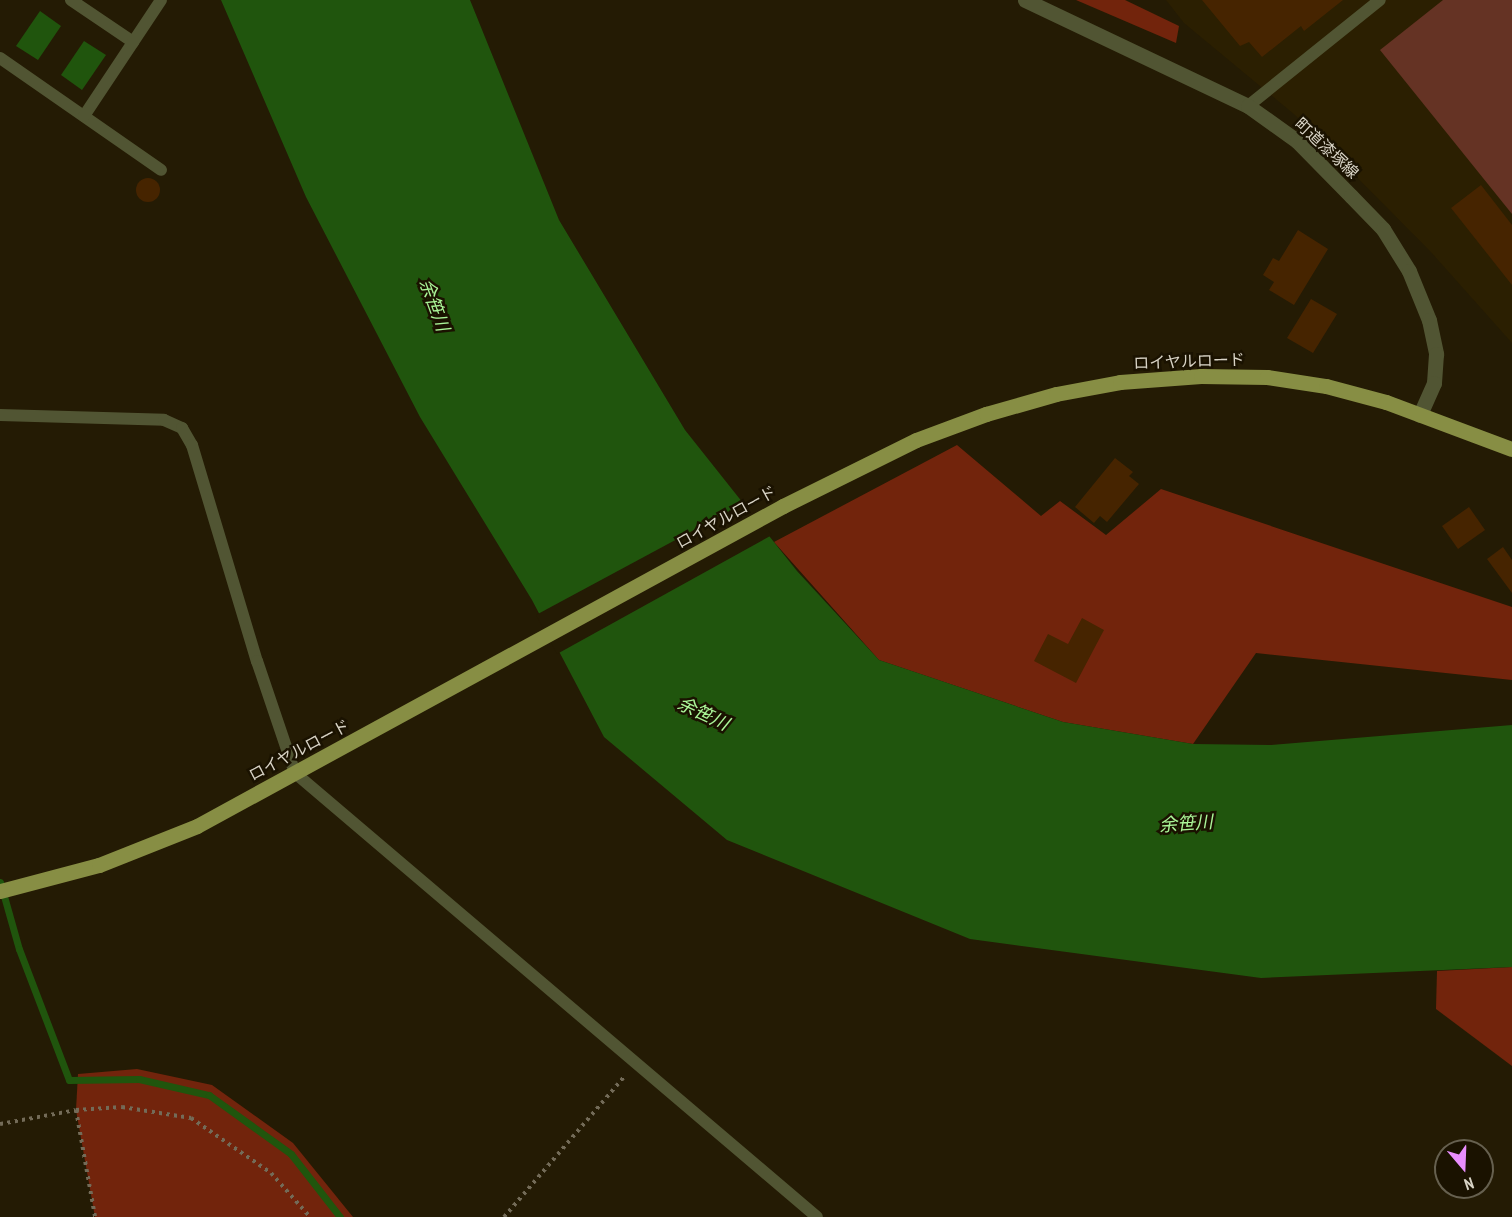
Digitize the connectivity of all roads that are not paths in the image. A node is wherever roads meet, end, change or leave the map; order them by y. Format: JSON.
{"nodes":[{"id":1,"x":70,"y":0,"type":"edge"},
{"id":2,"x":161,"y":0,"type":"edge"},
{"id":3,"x":1025,"y":0,"type":"edge"},
{"id":4,"x":1380,"y":0,"type":"edge"},
{"id":5,"x":133,"y":42,"type":"junction"},
{"id":6,"x":0,"y":58,"type":"edge"},
{"id":7,"x":1248,"y":106,"type":"junction"},
{"id":8,"x":84,"y":116,"type":"junction"},
{"id":9,"x":161,"y":170,"type":"dead end"},
{"id":10,"x":0,"y":415,"type":"edge"},
{"id":11,"x":1420,"y":415,"type":"junction"},
{"id":12,"x":1512,"y":449,"type":"edge"},
{"id":13,"x":295,"y":773,"type":"junction"},
{"id":14,"x":0,"y":891,"type":"edge"},
{"id":15,"x":817,"y":1217,"type":"edge"}],
"edges":[{"from":1,"to":5,"type":"lane"},
{"from":2,"to":5,"type":"lane"},
{"from":3,"to":7,"type":"street","name":"町道漆塚線"},
{"from":4,"to":7,"type":"lane"},
{"from":5,"to":8,"type":"lane"},
{"from":6,"to":8,"type":"lane"},
{"from":7,"to":11,"type":"street","name":"町道漆塚線"},
{"from":8,"to":9,"type":"lane"},
{"from":10,"to":13,"type":"lane"},
{"from":11,"to":12,"type":"main road","name":"ロイヤルロード"},
{"from":11,"to":13,"type":"main road","name":"ロイヤルロード"},
{"from":13,"to":14,"type":"main road","name":"ロイヤルロード"},
{"from":13,"to":15,"type":"lane"}]}
